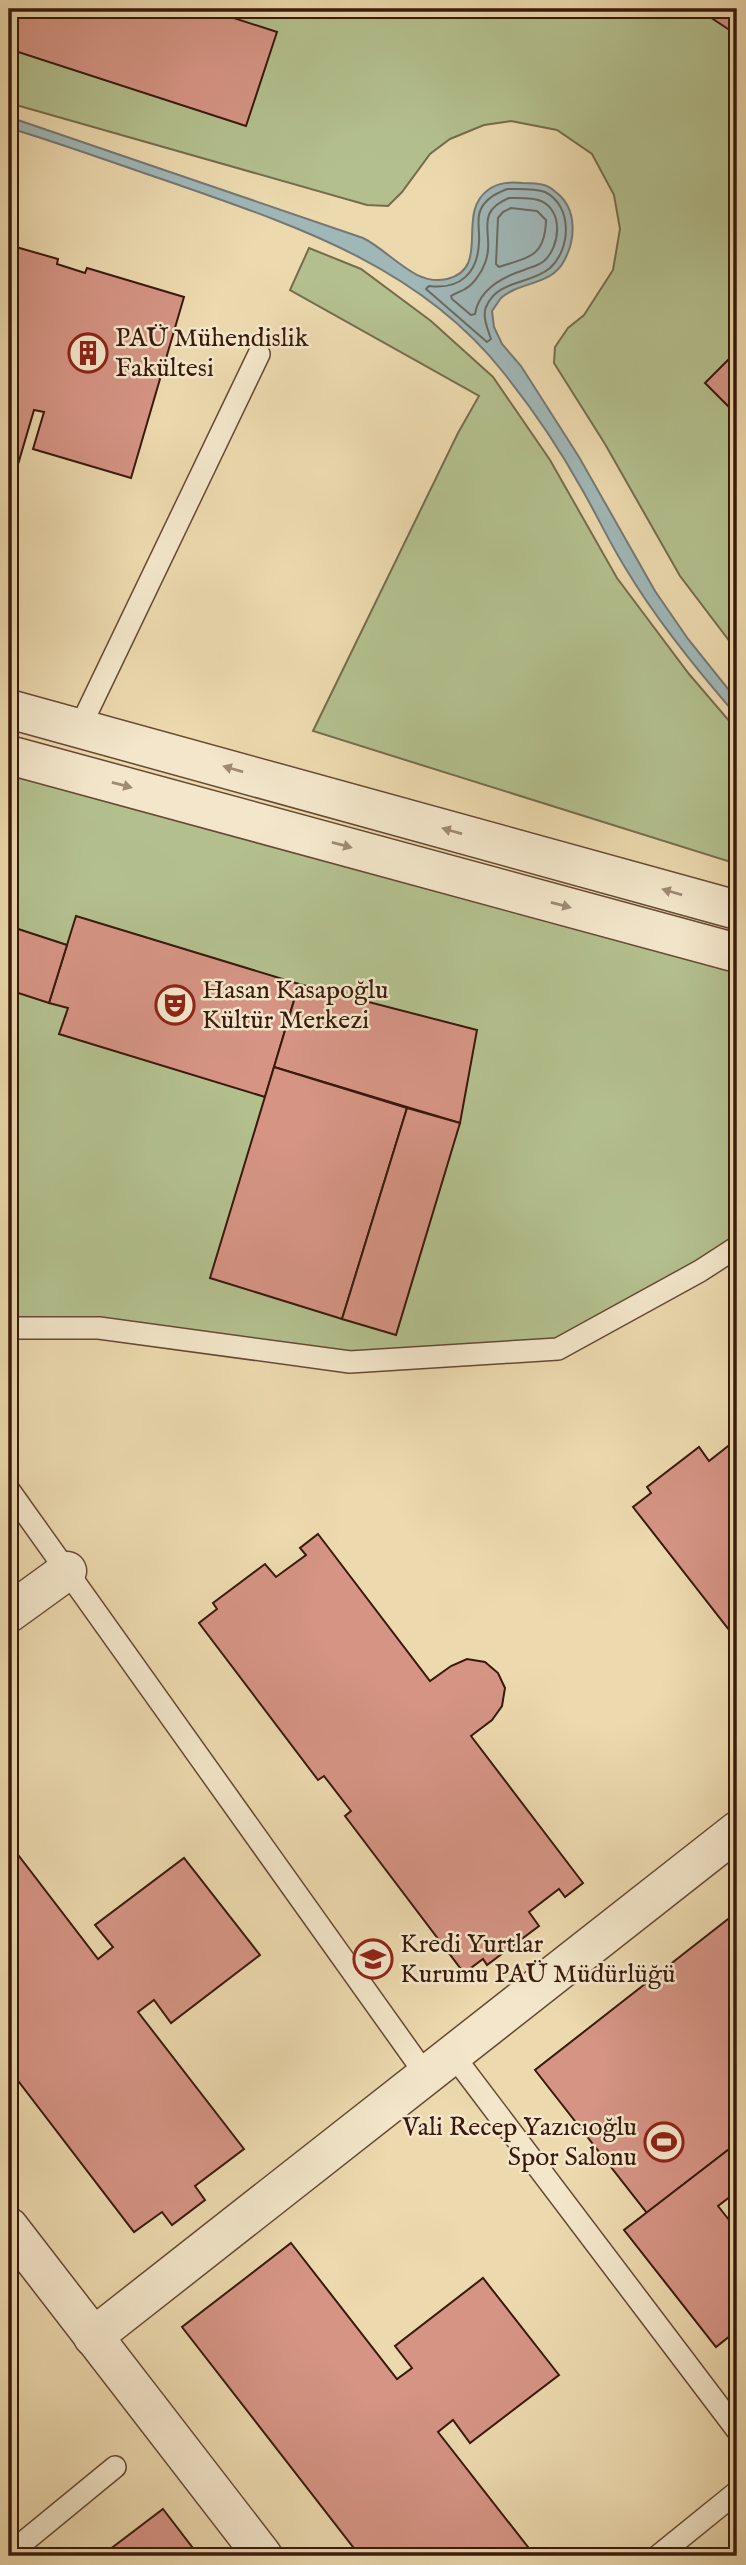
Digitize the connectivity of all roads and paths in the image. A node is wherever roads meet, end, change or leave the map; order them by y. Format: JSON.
{"nodes":[{"id":1,"x":259,"y":354,"type":"dead end"},
{"id":2,"x":9,"y":709,"type":"edge"},
{"id":3,"x":80,"y":727,"type":"junction"},
{"id":4,"x":9,"y":755,"type":"edge"},
{"id":5,"x":64,"y":769,"type":"junction"},
{"id":6,"x":737,"y":910,"type":"edge"},
{"id":7,"x":737,"y":953,"type":"edge"},
{"id":8,"x":737,"y":1247,"type":"edge"},
{"id":9,"x":9,"y":1328,"type":"edge"},
{"id":10,"x":9,"y":1490,"type":"edge"},
{"id":11,"x":67,"y":1571,"type":"junction"},
{"id":12,"x":9,"y":1613,"type":"edge"},
{"id":13,"x":737,"y":1831,"type":"edge"},
{"id":14,"x":440,"y":2065,"type":"junction"},
{"id":15,"x":9,"y":2227,"type":"edge"},
{"id":16,"x":93,"y":2337,"type":"junction"},
{"id":17,"x":737,"y":2430,"type":"edge"},
{"id":18,"x":115,"y":2467,"type":"dead end"},
{"id":19,"x":737,"y":2492,"type":"edge"},
{"id":20,"x":9,"y":2554,"type":"edge"},
{"id":21,"x":263,"y":2556,"type":"edge"},
{"id":22,"x":657,"y":2556,"type":"edge"}],
"edges":[{"from":1,"to":3,"type":"lane"},
{"from":2,"to":3,"type":"street"},
{"from":3,"to":5,"type":"street"},
{"from":6,"to":3,"type":"street","one_way":true},
{"from":4,"to":5,"type":"street"},
{"from":5,"to":7,"type":"street","one_way":true},
{"from":8,"to":9,"type":"lane"},
{"from":10,"to":11,"type":"lane"},
{"from":11,"to":12,"type":"street"},
{"from":11,"to":14,"type":"lane"},
{"from":13,"to":14,"type":"street"},
{"from":14,"to":16,"type":"street"},
{"from":14,"to":17,"type":"lane"},
{"from":15,"to":16,"type":"street"},
{"from":16,"to":21,"type":"street"},
{"from":18,"to":20,"type":"lane"},
{"from":19,"to":22,"type":"lane"}]}
